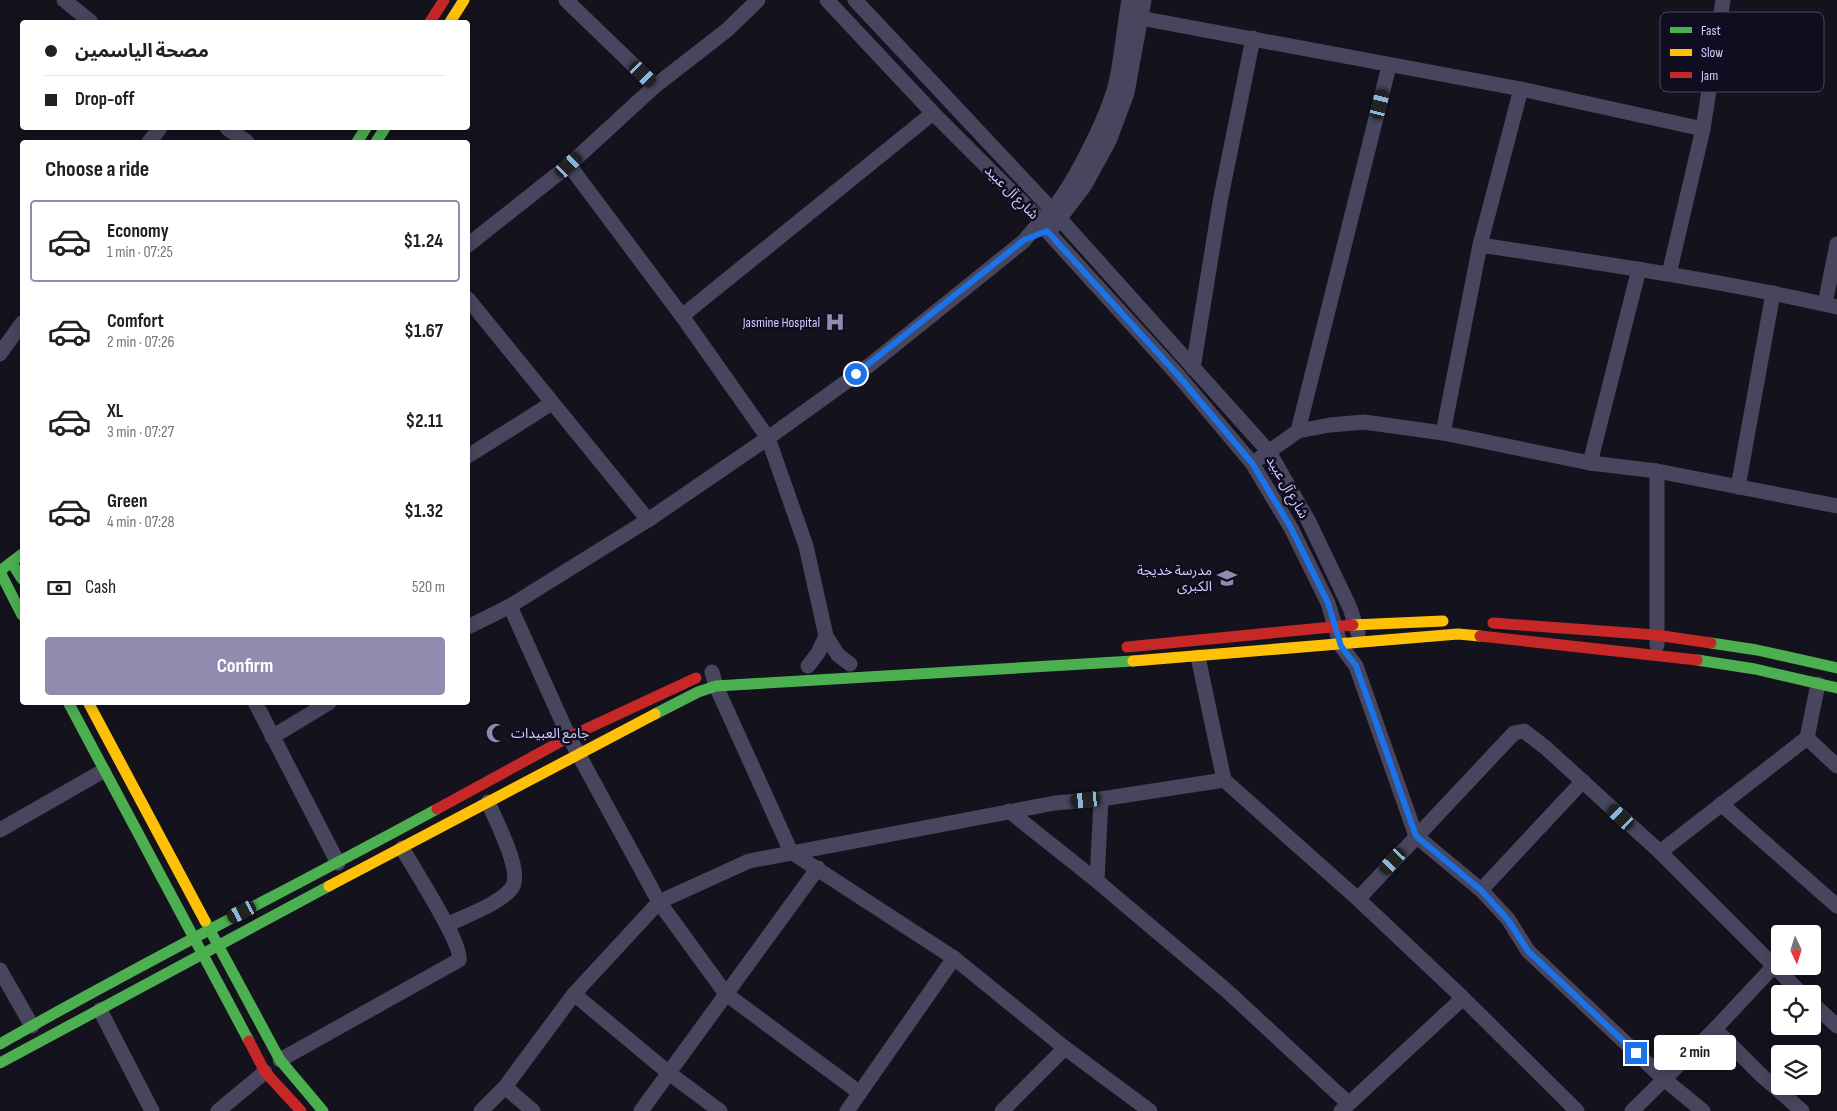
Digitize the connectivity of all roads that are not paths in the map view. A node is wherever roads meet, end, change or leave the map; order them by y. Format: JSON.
{"nodes":[{"id":1,"x":64,"y":0,"type":"edge"},
{"id":2,"x":444,"y":0,"type":"edge"},
{"id":3,"x":464,"y":0,"type":"edge"},
{"id":4,"x":566,"y":0,"type":"edge"},
{"id":5,"x":758,"y":0,"type":"edge"},
{"id":6,"x":828,"y":0,"type":"edge"},
{"id":7,"x":854,"y":0,"type":"edge"},
{"id":8,"x":1129,"y":0,"type":"edge"},
{"id":9,"x":1144,"y":0,"type":"edge"},
{"id":10,"x":1140,"y":18,"type":"junction"},
{"id":11,"x":89,"y":20,"type":"edge"},
{"id":12,"x":431,"y":20,"type":"edge"},
{"id":13,"x":451,"y":20,"type":"edge"},
{"id":14,"x":1253,"y":38,"type":"junction"},
{"id":15,"x":1389,"y":66,"type":"junction"},
{"id":16,"x":655,"y":86,"type":"junction"},
{"id":17,"x":1521,"y":89,"type":"junction"},
{"id":18,"x":1709,"y":92,"type":"edge"},
{"id":19,"x":933,"y":113,"type":"junction"},
{"id":20,"x":1703,"y":129,"type":"junction"},
{"id":21,"x":158,"y":130,"type":"edge"},
{"id":22,"x":230,"y":130,"type":"edge"},
{"id":23,"x":151,"y":140,"type":"edge"},
{"id":24,"x":244,"y":140,"type":"edge"},
{"id":25,"x":569,"y":165,"type":"junction"},
{"id":26,"x":1056,"y":215,"type":"junction"},
{"id":27,"x":1044,"y":226,"type":"junction"},
{"id":28,"x":470,"y":243,"type":"edge"},
{"id":29,"x":1837,"y":244,"type":"edge"},
{"id":30,"x":1480,"y":246,"type":"junction"},
{"id":31,"x":1639,"y":269,"type":"junction"},
{"id":32,"x":1669,"y":274,"type":"junction"},
{"id":33,"x":1774,"y":293,"type":"junction"},
{"id":34,"x":470,"y":301,"type":"edge"},
{"id":35,"x":1831,"y":306,"type":"edge"},
{"id":36,"x":682,"y":316,"type":"junction"},
{"id":37,"x":20,"y":326,"type":"edge"},
{"id":38,"x":0,"y":354,"type":"edge"},
{"id":39,"x":1193,"y":368,"type":"junction"},
{"id":40,"x":552,"y":403,"type":"junction"},
{"id":41,"x":1298,"y":431,"type":"junction"},
{"id":42,"x":1443,"y":433,"type":"junction"},
{"id":43,"x":768,"y":438,"type":"junction"},
{"id":44,"x":1269,"y":452,"type":"junction"},
{"id":45,"x":470,"y":455,"type":"edge"},
{"id":46,"x":1252,"y":463,"type":"junction"},
{"id":47,"x":1590,"y":463,"type":"junction"},
{"id":48,"x":1657,"y":471,"type":"junction"},
{"id":49,"x":1738,"y":487,"type":"junction"},
{"id":50,"x":1837,"y":506,"type":"edge"},
{"id":51,"x":648,"y":520,"type":"junction"},
{"id":52,"x":7,"y":563,"type":"edge"},
{"id":53,"x":20,"y":578,"type":"edge"},
{"id":54,"x":20,"y":581,"type":"edge"},
{"id":55,"x":4,"y":591,"type":"edge"},
{"id":56,"x":510,"y":606,"type":"junction"},
{"id":57,"x":20,"y":612,"type":"edge"},
{"id":58,"x":1459,"y":620,"type":"dead end"},
{"id":59,"x":1478,"y":622,"type":"dead end"},
{"id":60,"x":470,"y":626,"type":"edge"},
{"id":61,"x":1357,"y":626,"type":"junction"},
{"id":62,"x":1336,"y":628,"type":"junction"},
{"id":63,"x":1656,"y":635,"type":"junction"},
{"id":64,"x":826,"y":636,"type":"junction"},
{"id":65,"x":1360,"y":643,"type":"junction"},
{"id":66,"x":1341,"y":646,"type":"junction"},
{"id":67,"x":1116,"y":648,"type":"dead end"},
{"id":68,"x":1657,"y":654,"type":"junction"},
{"id":69,"x":1032,"y":655,"type":"dead end"},
{"id":70,"x":1198,"y":657,"type":"junction"},
{"id":71,"x":937,"y":661,"type":"dead end"},
{"id":72,"x":855,"y":664,"type":"joint"},
{"id":73,"x":803,"y":666,"type":"joint"},
{"id":74,"x":1356,"y":666,"type":"junction"},
{"id":75,"x":1837,"y":668,"type":"edge"},
{"id":76,"x":718,"y":676,"type":"junction"},
{"id":77,"x":1818,"y":684,"type":"junction"},
{"id":78,"x":1837,"y":688,"type":"edge"},
{"id":79,"x":70,"y":705,"type":"edge"},
{"id":80,"x":90,"y":705,"type":"edge"},
{"id":81,"x":256,"y":705,"type":"edge"},
{"id":82,"x":325,"y":705,"type":"edge"},
{"id":83,"x":272,"y":737,"type":"junction"},
{"id":84,"x":569,"y":737,"type":"junction"},
{"id":85,"x":1807,"y":738,"type":"junction"},
{"id":86,"x":578,"y":753,"type":"junction"},
{"id":87,"x":1837,"y":766,"type":"edge"},
{"id":88,"x":103,"y":771,"type":"junction"},
{"id":89,"x":1224,"y":780,"type":"junction"},
{"id":90,"x":1583,"y":781,"type":"junction"},
{"id":91,"x":1101,"y":799,"type":"junction"},
{"id":92,"x":488,"y":802,"type":"junction"},
{"id":93,"x":1721,"y":804,"type":"junction"},
{"id":94,"x":1009,"y":811,"type":"junction"},
{"id":95,"x":0,"y":830,"type":"edge"},
{"id":96,"x":1416,"y":836,"type":"junction"},
{"id":97,"x":402,"y":848,"type":"junction"},
{"id":98,"x":791,"y":852,"type":"junction"},
{"id":99,"x":1660,"y":852,"type":"junction"},
{"id":100,"x":338,"y":864,"type":"junction"},
{"id":101,"x":818,"y":868,"type":"junction"},
{"id":102,"x":1097,"y":881,"type":"junction"},
{"id":103,"x":1481,"y":890,"type":"junction"},
{"id":104,"x":1358,"y":899,"type":"junction"},
{"id":105,"x":659,"y":902,"type":"junction"},
{"id":106,"x":1837,"y":906,"type":"edge"},
{"id":107,"x":447,"y":925,"type":"junction"},
{"id":108,"x":210,"y":928,"type":"junction"},
{"id":109,"x":192,"y":938,"type":"junction"},
{"id":110,"x":220,"y":945,"type":"junction"},
{"id":111,"x":202,"y":956,"type":"junction"},
{"id":112,"x":954,"y":958,"type":"junction"},
{"id":113,"x":1771,"y":965,"type":"edge"},
{"id":114,"x":1771,"y":969,"type":"edge"},
{"id":115,"x":0,"y":970,"type":"edge"},
{"id":116,"x":1782,"y":975,"type":"edge"},
{"id":117,"x":1792,"y":985,"type":"edge"},
{"id":118,"x":574,"y":994,"type":"junction"},
{"id":119,"x":726,"y":994,"type":"junction"},
{"id":120,"x":1463,"y":998,"type":"junction"},
{"id":121,"x":100,"y":1010,"type":"junction"},
{"id":122,"x":1821,"y":1011,"type":"edge"},
{"id":123,"x":32,"y":1026,"type":"junction"},
{"id":124,"x":1837,"y":1026,"type":"edge"},
{"id":125,"x":1715,"y":1029,"type":"junction"},
{"id":126,"x":0,"y":1044,"type":"edge"},
{"id":127,"x":1065,"y":1048,"type":"junction"},
{"id":128,"x":280,"y":1060,"type":"junction"},
{"id":129,"x":0,"y":1063,"type":"edge"},
{"id":130,"x":265,"y":1072,"type":"junction"},
{"id":131,"x":670,"y":1074,"type":"junction"},
{"id":132,"x":1664,"y":1079,"type":"junction"},
{"id":133,"x":505,"y":1087,"type":"junction"},
{"id":134,"x":860,"y":1093,"type":"junction"},
{"id":135,"x":1345,"y":1107,"type":"edge"},
{"id":136,"x":1571,"y":1109,"type":"edge"},
{"id":137,"x":152,"y":1111,"type":"edge"},
{"id":138,"x":218,"y":1111,"type":"edge"},
{"id":139,"x":301,"y":1111,"type":"edge"},
{"id":140,"x":323,"y":1111,"type":"edge"},
{"id":141,"x":481,"y":1111,"type":"edge"},
{"id":142,"x":533,"y":1111,"type":"edge"},
{"id":143,"x":641,"y":1111,"type":"edge"},
{"id":144,"x":720,"y":1111,"type":"edge"},
{"id":145,"x":847,"y":1111,"type":"edge"},
{"id":146,"x":1002,"y":1111,"type":"edge"},
{"id":147,"x":1150,"y":1111,"type":"edge"},
{"id":148,"x":1632,"y":1111,"type":"edge"},
{"id":149,"x":1703,"y":1111,"type":"edge"},
{"id":150,"x":1802,"y":1111,"type":"edge"}],
"edges":[{"from":1,"to":11,"type":"street"},
{"from":2,"to":12,"type":"street"},
{"from":3,"to":13,"type":"street"},
{"from":4,"to":16,"type":"street"},
{"from":5,"to":16,"type":"street"},
{"from":6,"to":19,"type":"street","name":"شارع آل عبيد"},
{"from":7,"to":26,"type":"street","name":"شارع آل عبيد"},
{"from":8,"to":26,"type":"street"},
{"from":9,"to":10,"type":"street"},
{"from":10,"to":14,"type":"street"},
{"from":10,"to":26,"type":"street"},
{"from":14,"to":15,"type":"street"},
{"from":14,"to":39,"type":"street"},
{"from":15,"to":17,"type":"street"},
{"from":15,"to":41,"type":"street"},
{"from":16,"to":25,"type":"street"},
{"from":17,"to":20,"type":"street"},
{"from":17,"to":30,"type":"street"},
{"from":18,"to":20,"type":"street"},
{"from":19,"to":27,"type":"street","name":"شارع آل عبيد"},
{"from":19,"to":36,"type":"street"},
{"from":20,"to":32,"type":"street"},
{"from":21,"to":23,"type":"street"},
{"from":22,"to":24,"type":"street"},
{"from":25,"to":28,"type":"street"},
{"from":25,"to":36,"type":"street"},
{"from":26,"to":27,"type":"street"},
{"from":26,"to":39,"type":"street","name":"شارع آل عبيد"},
{"from":27,"to":43,"type":"street"},
{"from":27,"to":46,"type":"street","name":"شارع آل عبيد"},
{"from":29,"to":35,"type":"street"},
{"from":30,"to":31,"type":"street"},
{"from":30,"to":42,"type":"street"},
{"from":31,"to":32,"type":"street"},
{"from":31,"to":47,"type":"street"},
{"from":32,"to":33,"type":"street"},
{"from":33,"to":35,"type":"street"},
{"from":33,"to":49,"type":"street"},
{"from":34,"to":40,"type":"street"},
{"from":36,"to":43,"type":"street"},
{"from":37,"to":38,"type":"street"},
{"from":39,"to":44,"type":"street","name":"شارع آل عبيد"},
{"from":40,"to":45,"type":"street"},
{"from":40,"to":51,"type":"street"},
{"from":41,"to":42,"type":"street"},
{"from":41,"to":44,"type":"street"},
{"from":42,"to":47,"type":"street"},
{"from":43,"to":51,"type":"street"},
{"from":43,"to":64,"type":"street"},
{"from":44,"to":46,"type":"street"},
{"from":44,"to":61,"type":"street","name":"شارع آل عبيد"},
{"from":46,"to":62,"type":"street","name":"شارع آل عبيد"},
{"from":47,"to":48,"type":"street"},
{"from":48,"to":49,"type":"street"},
{"from":48,"to":63,"type":"street"},
{"from":49,"to":50,"type":"street"},
{"from":51,"to":56,"type":"street"},
{"from":52,"to":53,"type":"street"},
{"from":52,"to":55,"type":"street"},
{"from":54,"to":55,"type":"street"},
{"from":55,"to":57,"type":"street"},
{"from":56,"to":60,"type":"street"},
{"from":56,"to":84,"type":"street"},
{"from":58,"to":61,"type":"street"},
{"from":59,"to":63,"type":"street"},
{"from":61,"to":62,"type":"street"},
{"from":61,"to":65,"type":"street","name":"شارع آل عبيد"},
{"from":62,"to":66,"type":"street","name":"شارع آل عبيد"},
{"from":62,"to":67,"type":"street"},
{"from":63,"to":68,"type":"street"},
{"from":63,"to":75,"type":"street"},
{"from":64,"to":72,"type":"street"},
{"from":64,"to":73,"type":"street"},
{"from":65,"to":66,"type":"street"},
{"from":65,"to":68,"type":"street"},
{"from":65,"to":74,"type":"street","name":"شارع آل عبيد"},
{"from":66,"to":70,"type":"street"},
{"from":66,"to":74,"type":"street"},
{"from":68,"to":77,"type":"street"},
{"from":69,"to":71,"type":"street"},
{"from":70,"to":76,"type":"street"},
{"from":70,"to":89,"type":"street"},
{"from":72,"to":73,"type":"street"},
{"from":74,"to":96,"type":"street"},
{"from":76,"to":84,"type":"street"},
{"from":76,"to":86,"type":"street"},
{"from":76,"to":98,"type":"street"},
{"from":77,"to":78,"type":"street"},
{"from":77,"to":85,"type":"street"},
{"from":79,"to":88,"type":"street"},
{"from":80,"to":108,"type":"street"},
{"from":81,"to":83,"type":"street"},
{"from":82,"to":83,"type":"street"},
{"from":83,"to":100,"type":"street"},
{"from":84,"to":86,"type":"street"},
{"from":84,"to":100,"type":"street"},
{"from":85,"to":87,"type":"street"},
{"from":85,"to":93,"type":"street"},
{"from":86,"to":92,"type":"street"},
{"from":86,"to":105,"type":"street"},
{"from":88,"to":95,"type":"street"},
{"from":88,"to":109,"type":"street"},
{"from":89,"to":91,"type":"street"},
{"from":89,"to":104,"type":"street"},
{"from":90,"to":96,"type":"street"},
{"from":90,"to":99,"type":"street"},
{"from":90,"to":103,"type":"street"},
{"from":91,"to":94,"type":"street"},
{"from":91,"to":102,"type":"street"},
{"from":92,"to":97,"type":"street"},
{"from":92,"to":107,"type":"street"},
{"from":93,"to":99,"type":"street"},
{"from":93,"to":106,"type":"street"},
{"from":94,"to":98,"type":"street"},
{"from":94,"to":102,"type":"street"},
{"from":96,"to":103,"type":"street"},
{"from":96,"to":104,"type":"street"},
{"from":97,"to":107,"type":"street"},
{"from":97,"to":110,"type":"street"},
{"from":98,"to":101,"type":"street"},
{"from":98,"to":105,"type":"street"},
{"from":99,"to":113,"type":"street"},
{"from":100,"to":108,"type":"street"},
{"from":101,"to":112,"type":"street"},
{"from":101,"to":119,"type":"street"},
{"from":102,"to":135,"type":"street"},
{"from":103,"to":132,"type":"street"},
{"from":104,"to":120,"type":"street"},
{"from":105,"to":118,"type":"street"},
{"from":105,"to":119,"type":"street"},
{"from":107,"to":128,"type":"street"},
{"from":108,"to":109,"type":"street"},
{"from":108,"to":110,"type":"street"},
{"from":109,"to":111,"type":"street"},
{"from":109,"to":123,"type":"street"},
{"from":110,"to":111,"type":"street"},
{"from":110,"to":128,"type":"street"},
{"from":111,"to":121,"type":"street"},
{"from":111,"to":130,"type":"street"},
{"from":112,"to":127,"type":"street"},
{"from":112,"to":134,"type":"street"},
{"from":114,"to":125,"type":"street"},
{"from":115,"to":123,"type":"street"},
{"from":116,"to":117,"type":"street"},
{"from":118,"to":131,"type":"street"},
{"from":118,"to":133,"type":"street"},
{"from":119,"to":131,"type":"street"},
{"from":119,"to":134,"type":"street"},
{"from":120,"to":135,"type":"street"},
{"from":120,"to":136,"type":"street"},
{"from":121,"to":129,"type":"street"},
{"from":121,"to":137,"type":"street"},
{"from":122,"to":124,"type":"street"},
{"from":123,"to":126,"type":"street"},
{"from":125,"to":132,"type":"street"},
{"from":125,"to":150,"type":"street"},
{"from":127,"to":146,"type":"street"},
{"from":127,"to":147,"type":"street"},
{"from":128,"to":140,"type":"street"},
{"from":130,"to":138,"type":"street"},
{"from":130,"to":139,"type":"street"},
{"from":131,"to":143,"type":"street"},
{"from":131,"to":144,"type":"street"},
{"from":132,"to":148,"type":"street"},
{"from":132,"to":149,"type":"street"},
{"from":133,"to":141,"type":"street"},
{"from":133,"to":142,"type":"street"},
{"from":134,"to":145,"type":"street"}]}
